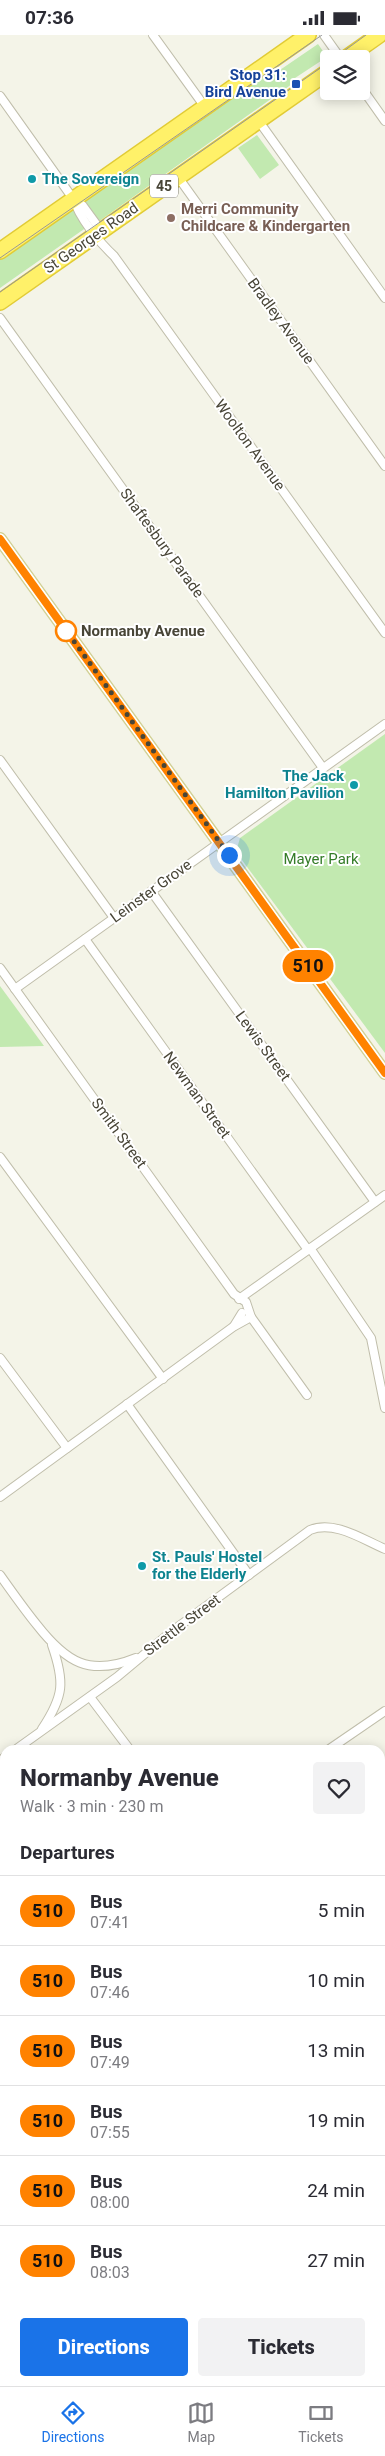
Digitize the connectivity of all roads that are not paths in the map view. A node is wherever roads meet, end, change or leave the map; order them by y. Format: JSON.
{"nodes":[{"id":1,"x":153,"y":35,"type":"edge"},
{"id":2,"x":308,"y":35,"type":"edge"},
{"id":3,"x":324,"y":35,"type":"edge"},
{"id":4,"x":379,"y":35,"type":"edge"},
{"id":5,"x":335,"y":50,"type":"edge"},
{"id":6,"x":358,"y":50,"type":"edge"},
{"id":7,"x":320,"y":77,"type":"edge"},
{"id":8,"x":0,"y":97,"type":"edge"},
{"id":9,"x":370,"y":100,"type":"edge"},
{"id":10,"x":205,"y":107,"type":"junction"},
{"id":11,"x":258,"y":121,"type":"junction"},
{"id":12,"x":385,"y":121,"type":"edge"},
{"id":13,"x":178,"y":177,"type":"junction"},
{"id":14,"x":74,"y":199,"type":"junction"},
{"id":15,"x":98,"y":233,"type":"junction"},
{"id":16,"x":0,"y":251,"type":"edge"},
{"id":17,"x":385,"y":298,"type":"edge"},
{"id":18,"x":0,"y":302,"type":"edge"},
{"id":19,"x":0,"y":318,"type":"edge"},
{"id":20,"x":385,"y":466,"type":"edge"},
{"id":21,"x":0,"y":539,"type":"edge"},
{"id":22,"x":385,"y":633,"type":"edge"},
{"id":23,"x":385,"y":724,"type":"edge"},
{"id":24,"x":0,"y":760,"type":"edge"},
{"id":25,"x":323,"y":768,"type":"junction"},
{"id":26,"x":219,"y":842,"type":"junction"},
{"id":27,"x":151,"y":891,"type":"junction"},
{"id":28,"x":114,"y":918,"type":"junction"},
{"id":29,"x":85,"y":939,"type":"junction"},
{"id":30,"x":0,"y":968,"type":"edge"},
{"id":31,"x":15,"y":989,"type":"junction"},
{"id":32,"x":385,"y":1073,"type":"edge"},
{"id":33,"x":1,"y":1160,"type":"edge"},
{"id":34,"x":385,"y":1195,"type":"edge"},
{"id":35,"x":375,"y":1202,"type":"junction"},
{"id":36,"x":310,"y":1249,"type":"junction"},
{"id":37,"x":242,"y":1300,"type":"junction"},
{"id":38,"x":242,"y":1313,"type":"junction"},
{"id":39,"x":250,"y":1317,"type":"junction"},
{"id":40,"x":233,"y":1327,"type":"junction"},
{"id":41,"x":0,"y":1358,"type":"edge"},
{"id":42,"x":163,"y":1379,"type":"junction"},
{"id":43,"x":307,"y":1395,"type":"dead end"},
{"id":44,"x":126,"y":1404,"type":"junction"},
{"id":45,"x":385,"y":1409,"type":"edge"},
{"id":46,"x":67,"y":1448,"type":"junction"},
{"id":47,"x":0,"y":1497,"type":"edge"},
{"id":48,"x":385,"y":1549,"type":"edge"},
{"id":49,"x":0,"y":1575,"type":"edge"},
{"id":50,"x":249,"y":1575,"type":"junction"},
{"id":51,"x":51,"y":1643,"type":"junction"},
{"id":52,"x":141,"y":1656,"type":"junction"},
{"id":53,"x":90,"y":1697,"type":"junction"},
{"id":54,"x":385,"y":1711,"type":"edge"},
{"id":55,"x":39,"y":1733,"type":"junction"},
{"id":56,"x":22,"y":1745,"type":"edge"},
{"id":57,"x":126,"y":1745,"type":"edge"},
{"id":58,"x":335,"y":1745,"type":"edge"}],
"edges":[{"from":1,"to":10,"type":"street"},
{"from":2,"to":10,"type":"highway"},
{"from":3,"to":5,"type":"street"},
{"from":4,"to":6,"type":"highway"},
{"from":7,"to":11,"type":"highway","name":"St Georges Road","number":"45"},
{"from":8,"to":14,"type":"street","name":"Woolton Avenue"},
{"from":9,"to":12,"type":"street"},
{"from":10,"to":14,"type":"highway"},
{"from":11,"to":13,"type":"highway","name":"St Georges Road","number":"45"},
{"from":11,"to":17,"type":"street"},
{"from":13,"to":15,"type":"highway","name":"St Georges Road","number":"45"},
{"from":13,"to":20,"type":"street","name":"Bradley Avenue"},
{"from":14,"to":15,"type":"street","name":"Woolton Avenue"},
{"from":14,"to":16,"type":"highway"},
{"from":15,"to":18,"type":"highway","name":"St Georges Road","number":"45"},
{"from":15,"to":22,"type":"street","name":"Woolton Avenue"},
{"from":19,"to":25,"type":"street","name":"Shaftesbury Parade"},
{"from":21,"to":26,"type":"main road"},
{"from":23,"to":25,"type":"street","name":"Leinster Grove"},
{"from":24,"to":28,"type":"street"},
{"from":25,"to":26,"type":"street","name":"Leinster Grove"},
{"from":26,"to":27,"type":"street","name":"Leinster Grove"},
{"from":26,"to":32,"type":"main road"},
{"from":27,"to":28,"type":"street","name":"Leinster Grove"},
{"from":27,"to":35,"type":"street","name":"Lewis Street"},
{"from":28,"to":29,"type":"street","name":"Leinster Grove"},
{"from":29,"to":31,"type":"street","name":"Leinster Grove"},
{"from":29,"to":36,"type":"street","name":"Newman Street"},
{"from":30,"to":31,"type":"street","name":"Smith Street"},
{"from":31,"to":37,"type":"street","name":"Smith Street"},
{"from":33,"to":42,"type":"street"},
{"from":34,"to":35,"type":"street"},
{"from":35,"to":36,"type":"street"},
{"from":36,"to":37,"type":"street"},
{"from":36,"to":45,"type":"street","name":"Newman Street"},
{"from":37,"to":38,"type":"street","name":"Smith Street"},
{"from":37,"to":39,"type":"street","name":"Smith Street"},
{"from":38,"to":39,"type":"street","name":"Smith Street"},
{"from":38,"to":40,"type":"street"},
{"from":39,"to":40,"type":"street"},
{"from":39,"to":43,"type":"street","name":"Smith Street"},
{"from":40,"to":42,"type":"street"},
{"from":41,"to":46,"type":"street"},
{"from":42,"to":44,"type":"street"},
{"from":44,"to":46,"type":"street"},
{"from":44,"to":50,"type":"street"},
{"from":46,"to":47,"type":"street"},
{"from":48,"to":50,"type":"street","name":"Strettle Street"},
{"from":49,"to":51,"type":"street"},
{"from":50,"to":52,"type":"street","name":"Strettle Street"},
{"from":51,"to":52,"type":"street"},
{"from":51,"to":55,"type":"street"},
{"from":52,"to":53,"type":"street","name":"Strettle Street"},
{"from":53,"to":55,"type":"street","name":"Strettle Street"},
{"from":53,"to":57,"type":"street"},
{"from":54,"to":58,"type":"street"},
{"from":55,"to":56,"type":"street","name":"Strettle Street"}]}
